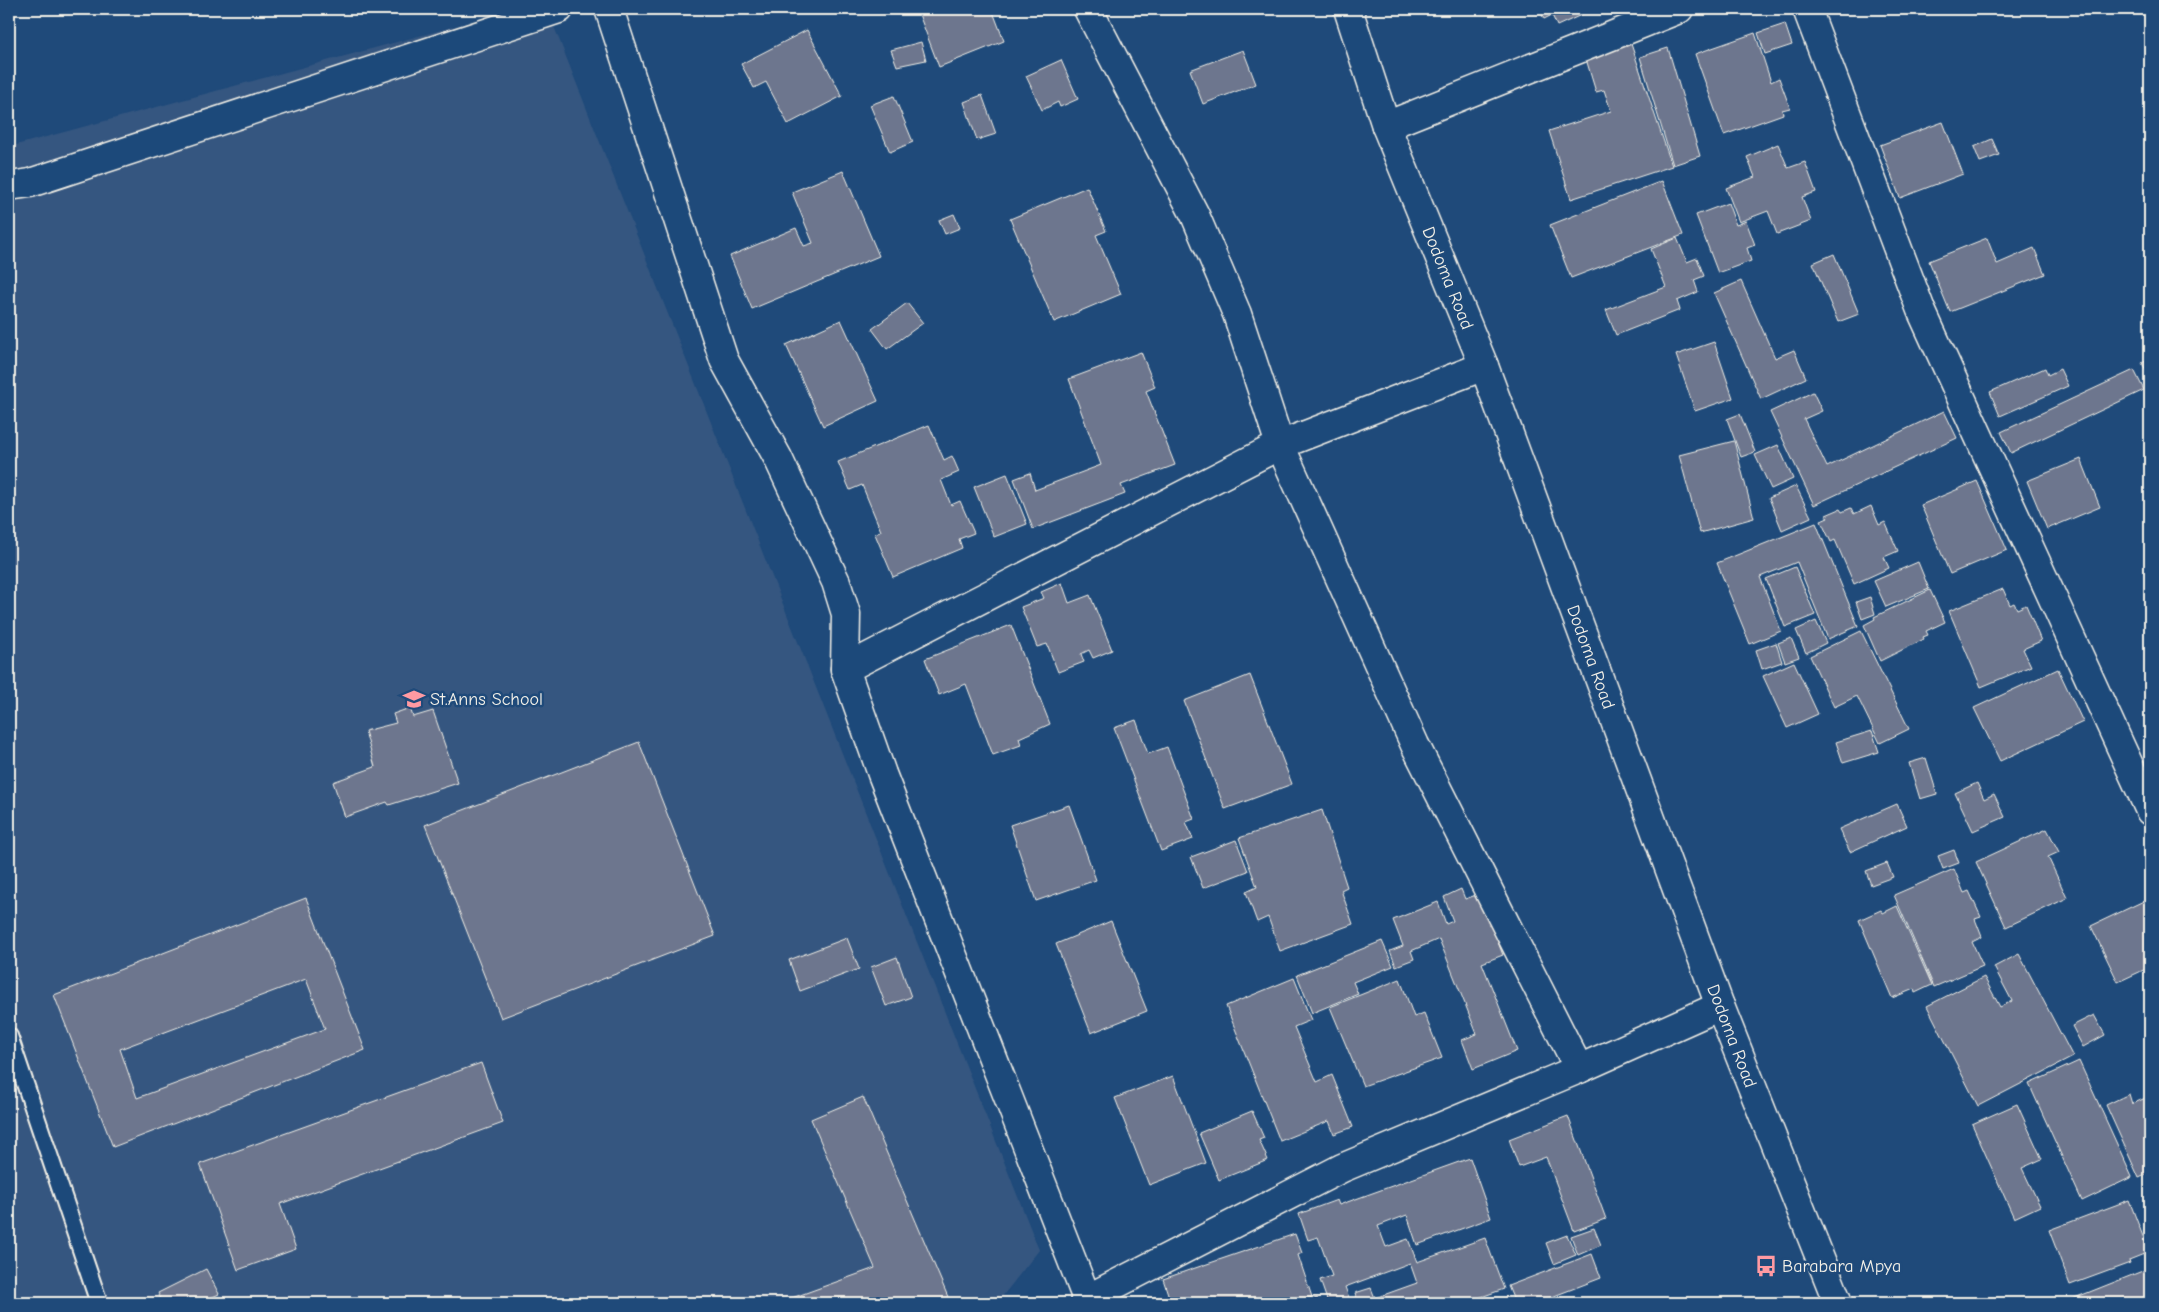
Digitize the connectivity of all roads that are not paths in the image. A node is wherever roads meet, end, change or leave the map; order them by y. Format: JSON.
{"nodes":[{"id":1,"x":559,"y":9,"type":"edge"},
{"id":2,"x":609,"y":9,"type":"edge"},
{"id":3,"x":1088,"y":9,"type":"edge"},
{"id":4,"x":1348,"y":9,"type":"edge"},
{"id":5,"x":1679,"y":9,"type":"edge"},
{"id":6,"x":1807,"y":9,"type":"edge"},
{"id":7,"x":1386,"y":126,"type":"junction"},
{"id":8,"x":9,"y":186,"type":"edge"},
{"id":9,"x":1484,"y":366,"type":"junction"},
{"id":10,"x":1280,"y":445,"type":"junction"},
{"id":11,"x":845,"y":668,"type":"junction"},
{"id":12,"x":2150,"y":811,"type":"edge"},
{"id":13,"x":1720,"y":1006,"type":"junction"},
{"id":14,"x":9,"y":1036,"type":"edge"},
{"id":15,"x":1579,"y":1069,"type":"junction"},
{"id":16,"x":1086,"y":1301,"type":"edge"},
{"id":17,"x":99,"y":1303,"type":"edge"},
{"id":18,"x":1838,"y":1303,"type":"edge"}],
"edges":[{"from":1,"to":8,"type":"main road"},
{"from":2,"to":11,"type":"main road"},
{"from":3,"to":10,"type":"main road"},
{"from":4,"to":7,"type":"main road","name":"Dodoma Road"},
{"from":5,"to":7,"type":"main road"},
{"from":6,"to":12,"type":"main road"},
{"from":7,"to":9,"type":"main road","name":"Dodoma Road"},
{"from":9,"to":10,"type":"main road"},
{"from":9,"to":13,"type":"main road","name":"Dodoma Road"},
{"from":10,"to":11,"type":"main road"},
{"from":10,"to":15,"type":"main road"},
{"from":11,"to":16,"type":"main road"},
{"from":13,"to":15,"type":"main road"},
{"from":13,"to":18,"type":"main road","name":"Dodoma Road"},
{"from":14,"to":17,"type":"lane"},
{"from":15,"to":16,"type":"main road"}]}
